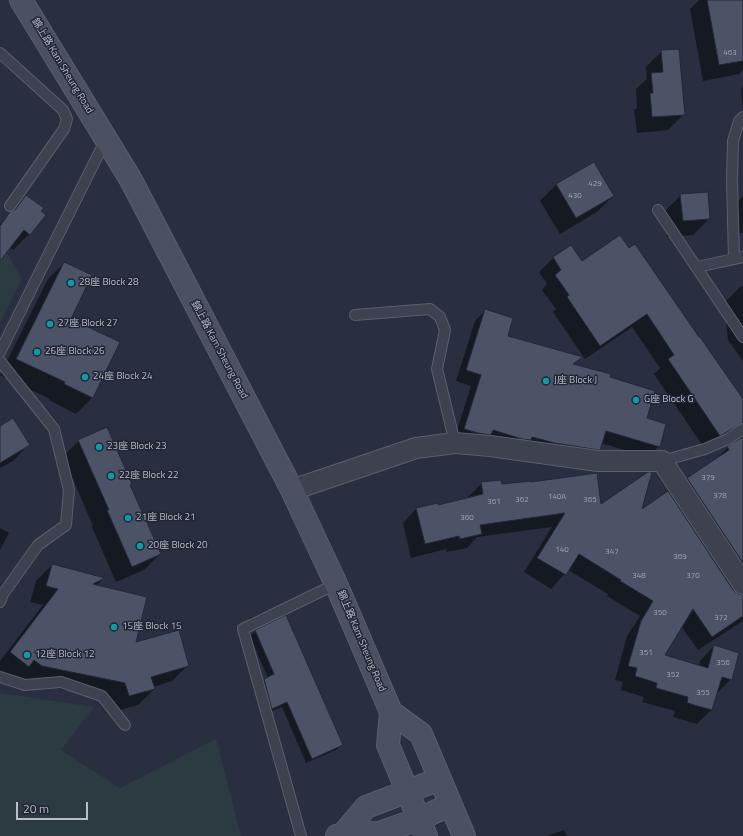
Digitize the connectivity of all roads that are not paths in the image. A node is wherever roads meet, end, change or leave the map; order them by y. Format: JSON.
{"nodes":[{"id":1,"x":21,"y":0,"type":"edge"},
{"id":2,"x":0,"y":53,"type":"edge"},
{"id":3,"x":743,"y":116,"type":"edge"},
{"id":4,"x":106,"y":139,"type":"junction"},
{"id":5,"x":10,"y":206,"type":"dead end"},
{"id":6,"x":658,"y":210,"type":"dead end"},
{"id":7,"x":738,"y":258,"type":"edge"},
{"id":8,"x":696,"y":267,"type":"junction"},
{"id":9,"x":355,"y":315,"type":"dead end"},
{"id":10,"x":743,"y":337,"type":"edge"},
{"id":11,"x":0,"y":352,"type":"edge"},
{"id":12,"x":0,"y":360,"type":"edge"},
{"id":13,"x":743,"y":429,"type":"edge"},
{"id":14,"x":455,"y":443,"type":"junction"},
{"id":15,"x":662,"y":461,"type":"junction"},
{"id":16,"x":292,"y":490,"type":"junction"},
{"id":17,"x":336,"y":584,"type":"junction"},
{"id":18,"x":743,"y":584,"type":"edge"},
{"id":19,"x":0,"y":602,"type":"edge"},
{"id":20,"x":0,"y":677,"type":"edge"},
{"id":21,"x":391,"y":712,"type":"junction"},
{"id":22,"x":125,"y":725,"type":"dead end"},
{"id":23,"x":440,"y":779,"type":"junction"},
{"id":24,"x":407,"y":792,"type":"junction"},
{"id":25,"x":450,"y":805,"type":"junction"},
{"id":26,"x":422,"y":827,"type":"edge"},
{"id":27,"x":340,"y":835,"type":"edge"},
{"id":28,"x":301,"y":836,"type":"edge"},
{"id":29,"x":464,"y":836,"type":"edge"}],
"edges":[{"from":1,"to":4,"type":"main road","name":"錦上路 Kam Sheung Road"},
{"from":2,"to":5,"type":"lane"},
{"from":3,"to":7,"type":"lane"},
{"from":4,"to":11,"type":"lane"},
{"from":4,"to":16,"type":"main road","name":"錦上路 Kam Sheung Road"},
{"from":6,"to":8,"type":"lane"},
{"from":7,"to":8,"type":"lane"},
{"from":8,"to":10,"type":"lane"},
{"from":9,"to":14,"type":"lane"},
{"from":12,"to":19,"type":"lane"},
{"from":13,"to":15,"type":"lane"},
{"from":14,"to":15,"type":"street"},
{"from":14,"to":16,"type":"street"},
{"from":15,"to":18,"type":"street"},
{"from":16,"to":17,"type":"main road","name":"錦上路 Kam Sheung Road"},
{"from":17,"to":21,"type":"main road","name":"錦上路 Kam Sheung Road"},
{"from":17,"to":28,"type":"lane"},
{"from":20,"to":22,"type":"lane"},
{"from":21,"to":23,"type":"main road"},
{"from":21,"to":24,"type":"main road","name":"錦上路 Kam Sheung Road"},
{"from":23,"to":24,"type":"main road"},
{"from":23,"to":25,"type":"main road"},
{"from":24,"to":26,"type":"main road","name":"錦上路 Kam Sheung Road"},
{"from":24,"to":27,"type":"main road"},
{"from":25,"to":26,"type":"main road"},
{"from":25,"to":29,"type":"main road"},
{"from":26,"to":27,"type":"main road"}]}
